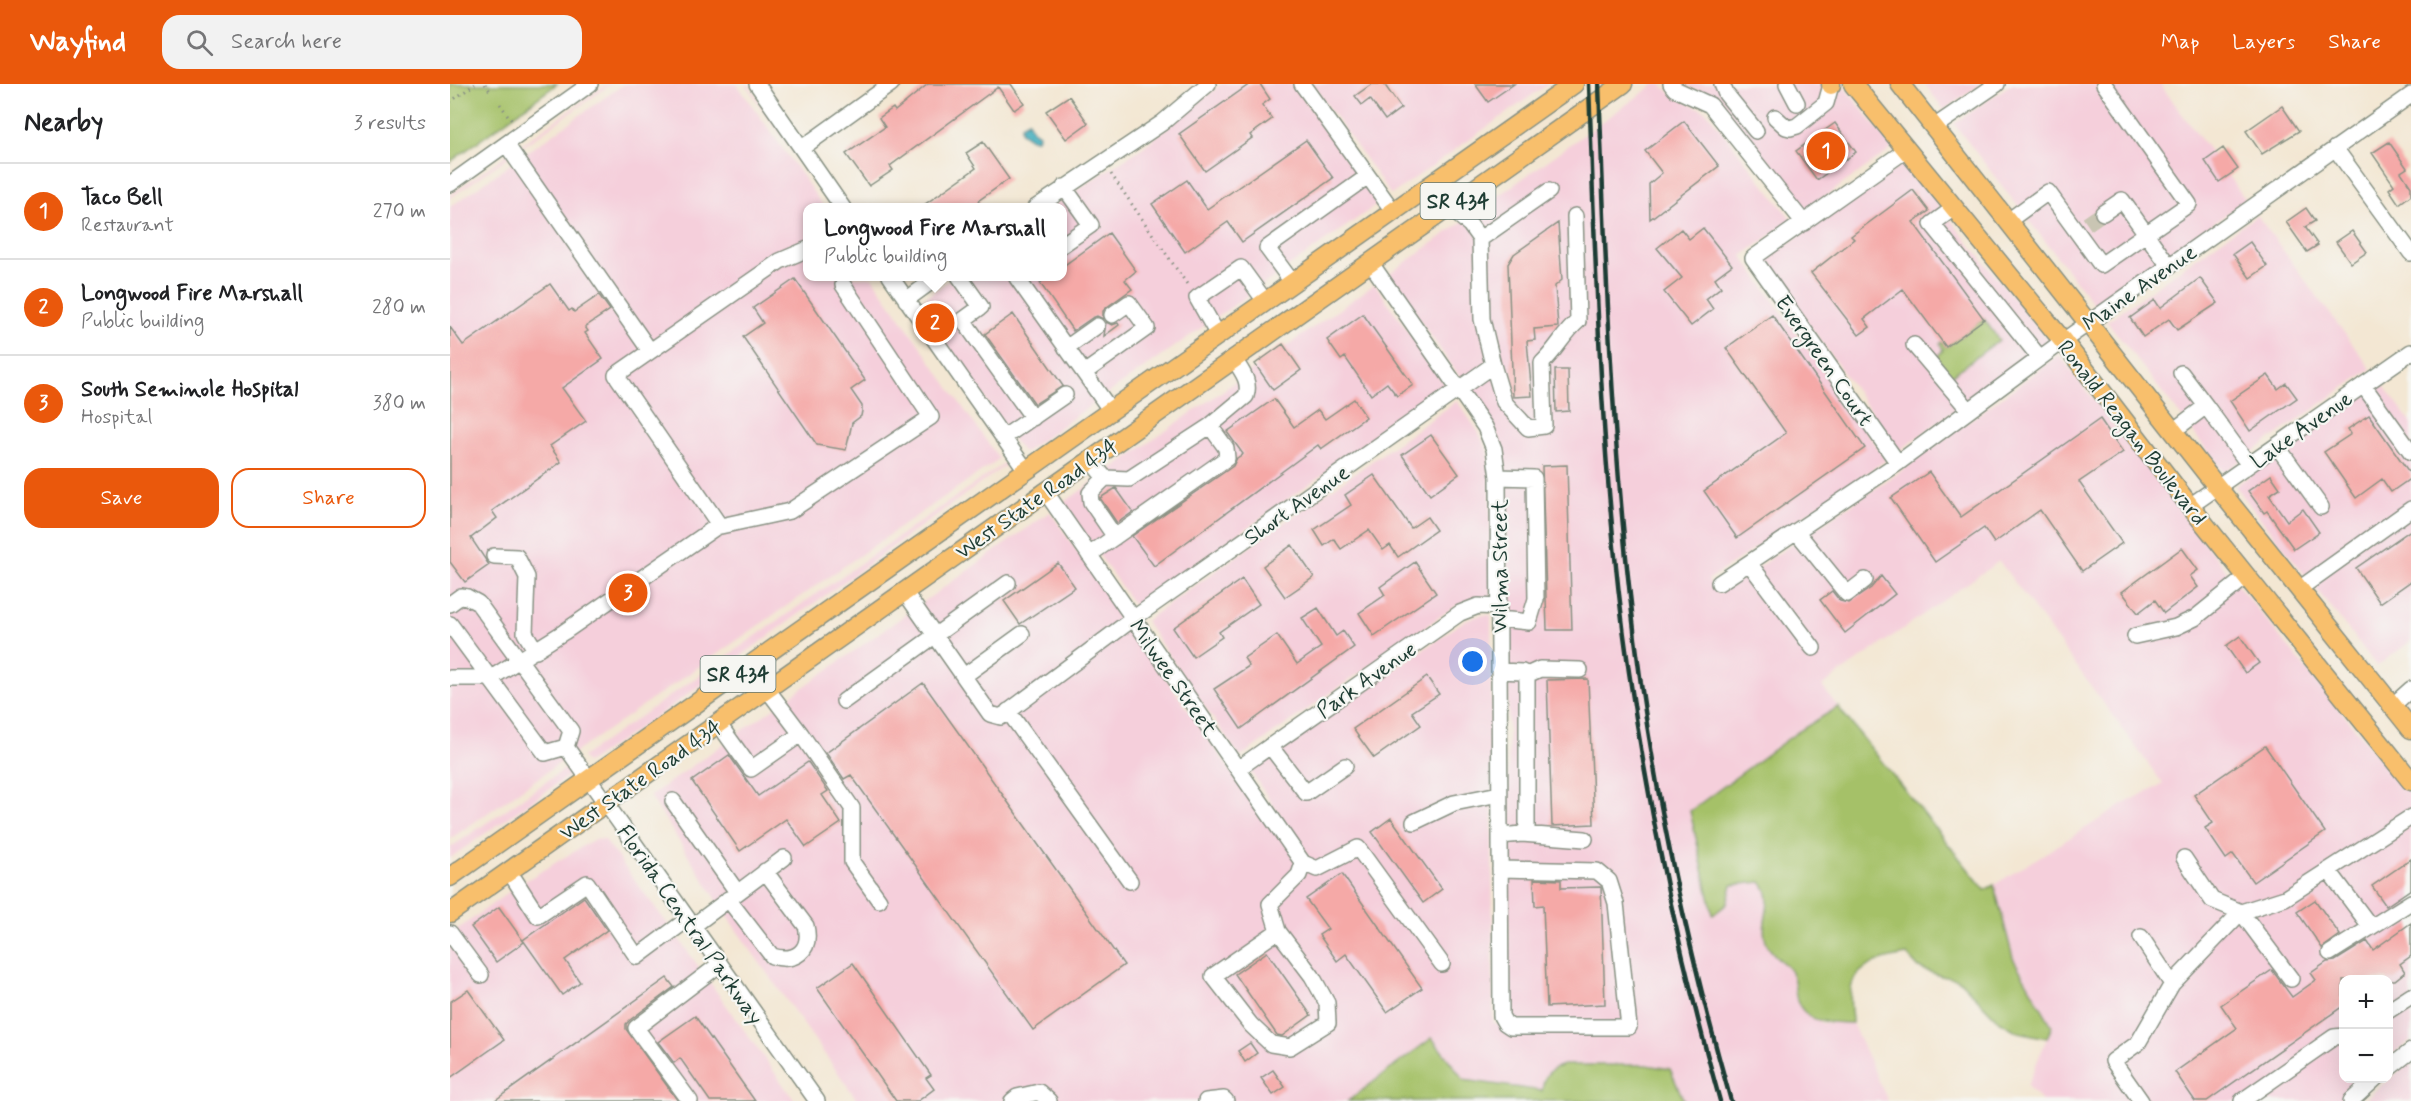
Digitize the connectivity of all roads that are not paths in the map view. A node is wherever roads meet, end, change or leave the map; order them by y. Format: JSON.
{"nodes":[{"id":1,"x":590,"y":84,"type":"edge"},
{"id":2,"x":757,"y":84,"type":"edge"},
{"id":3,"x":891,"y":84,"type":"edge"},
{"id":4,"x":1208,"y":84,"type":"edge"},
{"id":5,"x":1302,"y":84,"type":"edge"},
{"id":6,"x":1574,"y":84,"type":"edge"},
{"id":7,"x":1623,"y":84,"type":"edge"},
{"id":8,"x":1671,"y":84,"type":"edge"},
{"id":9,"x":1722,"y":84,"type":"edge"},
{"id":10,"x":1787,"y":84,"type":"edge"},
{"id":11,"x":1831,"y":84,"type":"edge"},
{"id":12,"x":1853,"y":84,"type":"edge"},
{"id":13,"x":1900,"y":84,"type":"edge"},
{"id":14,"x":1996,"y":84,"type":"edge"},
{"id":15,"x":2104,"y":84,"type":"edge"},
{"id":16,"x":1976,"y":90,"type":"edge"},
{"id":17,"x":2411,"y":95,"type":"edge"},
{"id":18,"x":1797,"y":102,"type":"dead end"},
{"id":19,"x":1775,"y":117,"type":"dead end"},
{"id":20,"x":1934,"y":127,"type":"junction"},
{"id":21,"x":1756,"y":131,"type":"dead end"},
{"id":22,"x":506,"y":144,"type":"junction"},
{"id":23,"x":802,"y":148,"type":"junction"},
{"id":24,"x":2335,"y":148,"type":"junction"},
{"id":25,"x":1906,"y":150,"type":"junction"},
{"id":26,"x":1368,"y":176,"type":"junction"},
{"id":27,"x":450,"y":184,"type":"edge"},
{"id":28,"x":1064,"y":187,"type":"junction"},
{"id":29,"x":1549,"y":191,"type":"dead end"},
{"id":30,"x":840,"y":203,"type":"edge"},
{"id":31,"x":1041,"y":203,"type":"edge"},
{"id":32,"x":1449,"y":207,"type":"junction"},
{"id":33,"x":1954,"y":208,"type":"junction"},
{"id":34,"x":1393,"y":211,"type":"junction"},
{"id":35,"x":2103,"y":213,"type":"tunnel mouth"},
{"id":36,"x":1575,"y":216,"type":"dead end"},
{"id":37,"x":2008,"y":221,"type":"junction"},
{"id":38,"x":1804,"y":223,"type":"junction"},
{"id":39,"x":2146,"y":234,"type":"junction"},
{"id":40,"x":1480,"y":239,"type":"junction"},
{"id":41,"x":1067,"y":241,"type":"edge"},
{"id":42,"x":803,"y":251,"type":"edge"},
{"id":43,"x":2411,"y":252,"type":"edge"},
{"id":44,"x":1370,"y":262,"type":"junction"},
{"id":45,"x":2169,"y":266,"type":"junction"},
{"id":46,"x":893,"y":281,"type":"edge"},
{"id":47,"x":932,"y":281,"type":"edge"},
{"id":48,"x":963,"y":281,"type":"edge"},
{"id":49,"x":1019,"y":281,"type":"edge"},
{"id":50,"x":1292,"y":282,"type":"junction"},
{"id":51,"x":843,"y":285,"type":"dead end"},
{"id":52,"x":906,"y":300,"type":"junction"},
{"id":53,"x":1265,"y":302,"type":"junction"},
{"id":54,"x":1112,"y":315,"type":"dead end"},
{"id":55,"x":2089,"y":323,"type":"junction"},
{"id":56,"x":1097,"y":326,"type":"dead end"},
{"id":57,"x":1218,"y":335,"type":"junction"},
{"id":58,"x":2063,"y":341,"type":"junction"},
{"id":59,"x":1914,"y":345,"type":"dead end"},
{"id":60,"x":1066,"y":348,"type":"junction"},
{"id":61,"x":650,"y":351,"type":"junction"},
{"id":62,"x":2411,"y":352,"type":"edge"},
{"id":63,"x":2040,"y":358,"type":"junction"},
{"id":64,"x":1234,"y":359,"type":"junction"},
{"id":65,"x":1493,"y":365,"type":"junction"},
{"id":66,"x":1084,"y":373,"type":"junction"},
{"id":67,"x":2181,"y":373,"type":"dead end"},
{"id":68,"x":2363,"y":385,"type":"junction"},
{"id":69,"x":1459,"y":390,"type":"junction"},
{"id":70,"x":1065,"y":395,"type":"dead end"},
{"id":71,"x":2206,"y":406,"type":"junction"},
{"id":72,"x":1969,"y":410,"type":"junction"},
{"id":73,"x":1111,"y":411,"type":"junction"},
{"id":74,"x":1033,"y":418,"type":"junction"},
{"id":75,"x":1210,"y":426,"type":"junction"},
{"id":76,"x":2173,"y":431,"type":"junction"},
{"id":77,"x":1003,"y":438,"type":"junction"},
{"id":78,"x":1069,"y":440,"type":"junction"},
{"id":79,"x":2277,"y":446,"type":"junction"},
{"id":80,"x":2411,"y":452,"type":"edge"},
{"id":81,"x":1090,"y":460,"type":"junction"},
{"id":82,"x":1898,"y":463,"type":"junction"},
{"id":83,"x":2249,"y":465,"type":"junction"},
{"id":84,"x":1026,"y":470,"type":"junction"},
{"id":85,"x":1498,"y":477,"type":"junction"},
{"id":86,"x":1106,"y":478,"type":"junction"},
{"id":87,"x":2218,"y":488,"type":"junction"},
{"id":88,"x":1045,"y":491,"type":"junction"},
{"id":89,"x":2190,"y":506,"type":"junction"},
{"id":90,"x":2321,"y":507,"type":"dead end"},
{"id":91,"x":2411,"y":509,"type":"edge"},
{"id":92,"x":1007,"y":518,"type":"junction"},
{"id":93,"x":720,"y":526,"type":"junction"},
{"id":94,"x":1796,"y":531,"type":"junction"},
{"id":95,"x":1115,"y":537,"type":"junction"},
{"id":96,"x":1089,"y":555,"type":"junction"},
{"id":97,"x":494,"y":556,"type":"dead end"},
{"id":98,"x":1749,"y":563,"type":"junction"},
{"id":99,"x":2247,"y":576,"type":"junction"},
{"id":100,"x":1865,"y":579,"type":"dead end"},
{"id":101,"x":1008,"y":583,"type":"dead end"},
{"id":102,"x":1719,"y":583,"type":"dead end"},
{"id":103,"x":2299,"y":589,"type":"junction"},
{"id":104,"x":904,"y":591,"type":"junction"},
{"id":105,"x":450,"y":604,"type":"edge"},
{"id":106,"x":1499,"y":613,"type":"junction"},
{"id":107,"x":1134,"y":618,"type":"junction"},
{"id":108,"x":450,"y":624,"type":"edge"},
{"id":109,"x":1022,"y":634,"type":"dead end"},
{"id":110,"x":934,"y":635,"type":"junction"},
{"id":111,"x":2135,"y":636,"type":"dead end"},
{"id":112,"x":1813,"y":648,"type":"dead end"},
{"id":113,"x":536,"y":651,"type":"junction"},
{"id":114,"x":520,"y":660,"type":"junction"},
{"id":115,"x":1580,"y":670,"type":"dead end"},
{"id":116,"x":1499,"y":671,"type":"junction"},
{"id":117,"x":1527,"y":675,"type":"junction"},
{"id":118,"x":964,"y":676,"type":"junction"},
{"id":119,"x":450,"y":678,"type":"edge"},
{"id":120,"x":491,"y":678,"type":"junction"},
{"id":121,"x":767,"y":689,"type":"junction"},
{"id":122,"x":2411,"y":689,"type":"edge"},
{"id":123,"x":844,"y":701,"type":"dead end"},
{"id":124,"x":2392,"y":706,"type":"junction"},
{"id":125,"x":1008,"y":711,"type":"junction"},
{"id":126,"x":718,"y":723,"type":"junction"},
{"id":127,"x":2411,"y":729,"type":"edge"},
{"id":128,"x":801,"y":734,"type":"junction"},
{"id":129,"x":1270,"y":746,"type":"junction"},
{"id":130,"x":566,"y":747,"type":"junction"},
{"id":131,"x":1345,"y":766,"type":"dead end"},
{"id":132,"x":1239,"y":768,"type":"junction"},
{"id":133,"x":588,"y":779,"type":"junction"},
{"id":134,"x":2411,"y":781,"type":"edge"},
{"id":135,"x":1499,"y":794,"type":"junction"},
{"id":136,"x":673,"y":801,"type":"dead end"},
{"id":137,"x":606,"y":803,"type":"junction"},
{"id":138,"x":2411,"y":817,"type":"edge"},
{"id":139,"x":1414,"y":822,"type":"dead end"},
{"id":140,"x":1522,"y":834,"type":"junction"},
{"id":141,"x":1500,"y":836,"type":"junction"},
{"id":142,"x":1585,"y":839,"type":"dead end"},
{"id":143,"x":784,"y":858,"type":"dead end"},
{"id":144,"x":2184,"y":858,"type":"dead end"},
{"id":145,"x":1303,"y":863,"type":"junction"},
{"id":146,"x":1500,"y":869,"type":"junction"},
{"id":147,"x":508,"y":871,"type":"junction"},
{"id":148,"x":765,"y":871,"type":"junction"},
{"id":149,"x":2329,"y":871,"type":"junction"},
{"id":150,"x":450,"y":877,"type":"edge"},
{"id":151,"x":1130,"y":881,"type":"dead end"},
{"id":152,"x":733,"y":896,"type":"junction"},
{"id":153,"x":879,"y":900,"type":"dead end"},
{"id":154,"x":2411,"y":902,"type":"edge"},
{"id":155,"x":2241,"y":912,"type":"junction"},
{"id":156,"x":450,"y":913,"type":"edge"},
{"id":157,"x":690,"y":922,"type":"junction"},
{"id":158,"x":2370,"y":926,"type":"junction"},
{"id":159,"x":1278,"y":931,"type":"junction"},
{"id":160,"x":450,"y":933,"type":"edge"},
{"id":161,"x":2141,"y":937,"type":"dead end"},
{"id":162,"x":2330,"y":953,"type":"dead end"},
{"id":163,"x":720,"y":964,"type":"junction"},
{"id":164,"x":1442,"y":964,"type":"dead end"},
{"id":165,"x":481,"y":975,"type":"dead end"},
{"id":166,"x":2292,"y":979,"type":"dead end"},
{"id":167,"x":2172,"y":984,"type":"junction"},
{"id":168,"x":2411,"y":996,"type":"edge"},
{"id":169,"x":2393,"y":1008,"type":"edge"},
{"id":170,"x":2339,"y":1036,"type":"edge"},
{"id":171,"x":2411,"y":1051,"type":"edge"},
{"id":172,"x":2393,"y":1065,"type":"edge"},
{"id":173,"x":2367,"y":1096,"type":"edge"},
{"id":174,"x":1044,"y":1097,"type":"edge"},
{"id":175,"x":690,"y":1101,"type":"edge"},
{"id":176,"x":817,"y":1101,"type":"edge"},
{"id":177,"x":1012,"y":1101,"type":"edge"},
{"id":178,"x":1206,"y":1101,"type":"edge"},
{"id":179,"x":1226,"y":1101,"type":"edge"},
{"id":180,"x":2141,"y":1101,"type":"edge"},
{"id":181,"x":2242,"y":1101,"type":"edge"},
{"id":182,"x":2351,"y":1101,"type":"edge"}],
"edges":[{"from":1,"to":22,"type":"street"},
{"from":2,"to":23,"type":"street"},
{"from":3,"to":23,"type":"street"},
{"from":4,"to":28,"type":"street"},
{"from":5,"to":26,"type":"street"},
{"from":6,"to":34,"type":"main road","name":"West State Road 434","number":"SR 434"},
{"from":7,"to":32,"type":"main road","name":"West State Road 434","number":"SR 434"},
{"from":8,"to":38,"type":"street"},
{"from":9,"to":21,"type":"street"},
{"from":10,"to":18,"type":"street"},
{"from":11,"to":19,"type":"street"},
{"from":12,"to":25,"type":"main road","name":"Ronald Reagan Boulevard"},
{"from":13,"to":20,"type":"main road","name":"Ronald Reagan Boulevard"},
{"from":14,"to":16,"type":"street"},
{"from":15,"to":39,"type":"street"},
{"from":16,"to":20,"type":"street"},
{"from":17,"to":24,"type":"street","name":"Maine Avenue"},
{"from":20,"to":37,"type":"main road","name":"Ronald Reagan Boulevard"},
{"from":22,"to":27,"type":"street"},
{"from":22,"to":61,"type":"street"},
{"from":23,"to":30,"type":"street"},
{"from":24,"to":43,"type":"street"},
{"from":24,"to":45,"type":"street","name":"Maine Avenue"},
{"from":25,"to":33,"type":"main road","name":"Ronald Reagan Boulevard"},
{"from":25,"to":38,"type":"street"},
{"from":26,"to":34,"type":"street"},
{"from":26,"to":50,"type":"street"},
{"from":28,"to":31,"type":"street"},
{"from":28,"to":41,"type":"street"},
{"from":29,"to":40,"type":"street"},
{"from":32,"to":40,"type":"street"},
{"from":32,"to":44,"type":"main road","name":"West State Road 434","number":"SR 434"},
{"from":33,"to":58,"type":"main road","name":"Ronald Reagan Boulevard"},
{"from":33,"to":63,"type":"street"},
{"from":34,"to":50,"type":"main road","name":"West State Road 434","number":"SR 434"},
{"from":35,"to":39,"type":"street"},
{"from":36,"to":65,"type":"street"},
{"from":37,"to":39,"type":"street"},
{"from":37,"to":55,"type":"main road","name":"Ronald Reagan Boulevard"},
{"from":38,"to":82,"type":"street","name":"Evergreen Court"},
{"from":39,"to":45,"type":"street"},
{"from":40,"to":65,"type":"street"},
{"from":42,"to":61,"type":"street"},
{"from":44,"to":64,"type":"main road","name":"West State Road 434","number":"SR 434"},
{"from":44,"to":69,"type":"street","name":"Wilma Street"},
{"from":45,"to":55,"type":"street","name":"Maine Avenue"},
{"from":46,"to":52,"type":"street"},
{"from":47,"to":52,"type":"street"},
{"from":48,"to":74,"type":"street"},
{"from":49,"to":60,"type":"street"},
{"from":50,"to":53,"type":"main road","name":"West State Road 434","number":"SR 434"},
{"from":51,"to":93,"type":"street"},
{"from":52,"to":77,"type":"street"},
{"from":53,"to":57,"type":"main road","name":"West State Road 434","number":"SR 434"},
{"from":53,"to":57,"type":"street"},
{"from":54,"to":66,"type":"street"},
{"from":55,"to":58,"type":"street","name":"Maine Avenue"},
{"from":55,"to":76,"type":"main road","name":"Ronald Reagan Boulevard"},
{"from":56,"to":60,"type":"street"},
{"from":57,"to":73,"type":"main road","name":"West State Road 434","number":"SR 434"},
{"from":58,"to":63,"type":"street","name":"Maine Avenue"},
{"from":58,"to":89,"type":"main road","name":"Ronald Reagan Boulevard"},
{"from":59,"to":72,"type":"street"},
{"from":60,"to":66,"type":"street"},
{"from":61,"to":93,"type":"street"},
{"from":62,"to":68,"type":"street","name":"Lake Avenue"},
{"from":63,"to":72,"type":"street","name":"Maine Avenue"},
{"from":64,"to":75,"type":"street"},
{"from":64,"to":81,"type":"main road","name":"West State Road 434","number":"SR 434"},
{"from":65,"to":69,"type":"street","name":"Short Avenue"},
{"from":66,"to":73,"type":"street"},
{"from":67,"to":71,"type":"street"},
{"from":68,"to":79,"type":"street","name":"Lake Avenue"},
{"from":68,"to":80,"type":"street"},
{"from":69,"to":85,"type":"street","name":"Wilma Street"},
{"from":69,"to":107,"type":"street","name":"Short Avenue"},
{"from":70,"to":74,"type":"street"},
{"from":71,"to":76,"type":"street"},
{"from":71,"to":83,"type":"street"},
{"from":72,"to":82,"type":"street","name":"Maine Avenue"},
{"from":73,"to":78,"type":"main road","name":"West State Road 434","number":"SR 434"},
{"from":74,"to":77,"type":"street"},
{"from":75,"to":86,"type":"street"},
{"from":75,"to":95,"type":"street"},
{"from":76,"to":87,"type":"main road","name":"Ronald Reagan Boulevard"},
{"from":77,"to":84,"type":"street"},
{"from":78,"to":84,"type":"main road","name":"West State Road 434","number":"SR 434"},
{"from":78,"to":88,"type":"main road"},
{"from":79,"to":83,"type":"street","name":"Lake Avenue"},
{"from":79,"to":90,"type":"street"},
{"from":81,"to":86,"type":"street"},
{"from":81,"to":88,"type":"main road","name":"West State Road 434","number":"SR 434"},
{"from":82,"to":94,"type":"street","name":"Maine Avenue"},
{"from":83,"to":87,"type":"street","name":"Lake Avenue"},
{"from":84,"to":92,"type":"main road"},
{"from":84,"to":133,"type":"main road","name":"West State Road 434","number":"SR 434"},
{"from":85,"to":106,"type":"street","name":"Wilma Street"},
{"from":85,"to":106,"type":"street","name":"Park Avenue"},
{"from":86,"to":95,"type":"street"},
{"from":87,"to":89,"type":"street","name":"Lake Avenue"},
{"from":87,"to":103,"type":"main road","name":"Ronald Reagan Boulevard"},
{"from":88,"to":92,"type":"main road","name":"West State Road 434","number":"SR 434"},
{"from":88,"to":96,"type":"street","name":"Milwee Street"},
{"from":89,"to":99,"type":"main road","name":"Ronald Reagan Boulevard"},
{"from":91,"to":103,"type":"street"},
{"from":92,"to":104,"type":"main road","name":"West State Road 434","number":"SR 434"},
{"from":93,"to":113,"type":"street"},
{"from":94,"to":98,"type":"street","name":"Maine Avenue"},
{"from":94,"to":100,"type":"street"},
{"from":95,"to":96,"type":"street"},
{"from":96,"to":107,"type":"street","name":"Milwee Street"},
{"from":97,"to":113,"type":"street"},
{"from":98,"to":102,"type":"street","name":"Maine Avenue"},
{"from":98,"to":112,"type":"street"},
{"from":99,"to":111,"type":"street"},
{"from":99,"to":134,"type":"main road","name":"Ronald Reagan Boulevard"},
{"from":101,"to":110,"type":"street"},
{"from":103,"to":124,"type":"main road","name":"Ronald Reagan Boulevard"},
{"from":104,"to":110,"type":"street"},
{"from":104,"to":121,"type":"main road","name":"West State Road 434","number":"SR 434"},
{"from":105,"to":114,"type":"street"},
{"from":106,"to":116,"type":"street","name":"Wilma Street"},
{"from":106,"to":129,"type":"street","name":"Park Avenue"},
{"from":107,"to":125,"type":"street","name":"Short Avenue"},
{"from":107,"to":132,"type":"street","name":"Milwee Street"},
{"from":108,"to":120,"type":"street"},
{"from":109,"to":118,"type":"street"},
{"from":110,"to":118,"type":"street"},
{"from":110,"to":123,"type":"street"},
{"from":113,"to":114,"type":"street"},
{"from":114,"to":120,"type":"street"},
{"from":114,"to":130,"type":"street","name":"Florida Central Parkway"},
{"from":115,"to":117,"type":"street"},
{"from":116,"to":117,"type":"street"},
{"from":116,"to":135,"type":"street","name":"Wilma Street"},
{"from":117,"to":140,"type":"street"},
{"from":118,"to":125,"type":"street"},
{"from":119,"to":120,"type":"street"},
{"from":120,"to":130,"type":"street"},
{"from":121,"to":126,"type":"main road","name":"West State Road 434","number":"SR 434"},
{"from":121,"to":128,"type":"street"},
{"from":122,"to":124,"type":"street"},
{"from":124,"to":127,"type":"main road","name":"Ronald Reagan Boulevard"},
{"from":125,"to":151,"type":"street"},
{"from":126,"to":128,"type":"street"},
{"from":126,"to":137,"type":"main road","name":"West State Road 434","number":"SR 434"},
{"from":128,"to":153,"type":"street"},
{"from":129,"to":131,"type":"street"},
{"from":129,"to":132,"type":"street","name":"Park Avenue"},
{"from":130,"to":133,"type":"street","name":"Florida Central Parkway"},
{"from":132,"to":145,"type":"street","name":"Milwee Street"},
{"from":133,"to":137,"type":"street","name":"Florida Central Parkway"},
{"from":133,"to":150,"type":"main road","name":"West State Road 434","number":"SR 434"},
{"from":135,"to":139,"type":"street"},
{"from":135,"to":141,"type":"street","name":"Wilma Street"},
{"from":136,"to":152,"type":"street"},
{"from":137,"to":147,"type":"main road","name":"West State Road 434","number":"SR 434"},
{"from":137,"to":157,"type":"street","name":"Florida Central Parkway"},
{"from":138,"to":149,"type":"street"},
{"from":140,"to":141,"type":"street"},
{"from":140,"to":142,"type":"street"},
{"from":141,"to":146,"type":"street","name":"Wilma Street"},
{"from":143,"to":148,"type":"street"},
{"from":144,"to":155,"type":"street"},
{"from":145,"to":159,"type":"street"},
{"from":145,"to":164,"type":"street"},
{"from":146,"to":146,"type":"street","name":"Wilma Street"},
{"from":147,"to":156,"type":"main road","name":"West State Road 434","number":"SR 434"},
{"from":147,"to":157,"type":"street"},
{"from":148,"to":152,"type":"street"},
{"from":148,"to":152,"type":"street"},
{"from":149,"to":155,"type":"street"},
{"from":149,"to":158,"type":"street"},
{"from":152,"to":157,"type":"street"},
{"from":154,"to":158,"type":"street"},
{"from":155,"to":166,"type":"street"},
{"from":155,"to":167,"type":"street"},
{"from":157,"to":163,"type":"street","name":"Florida Central Parkway"},
{"from":158,"to":162,"type":"street"},
{"from":159,"to":159,"type":"street"},
{"from":160,"to":165,"type":"street"},
{"from":161,"to":167,"type":"street"},
{"from":163,"to":175,"type":"street"},
{"from":163,"to":176,"type":"street","name":"Florida Central Parkway"},
{"from":167,"to":180,"type":"street"},
{"from":168,"to":169,"type":"street"},
{"from":170,"to":181,"type":"street"},
{"from":171,"to":172,"type":"street"},
{"from":173,"to":182,"type":"street"},
{"from":174,"to":177,"type":"street"},
{"from":178,"to":179,"type":"street"}]}
